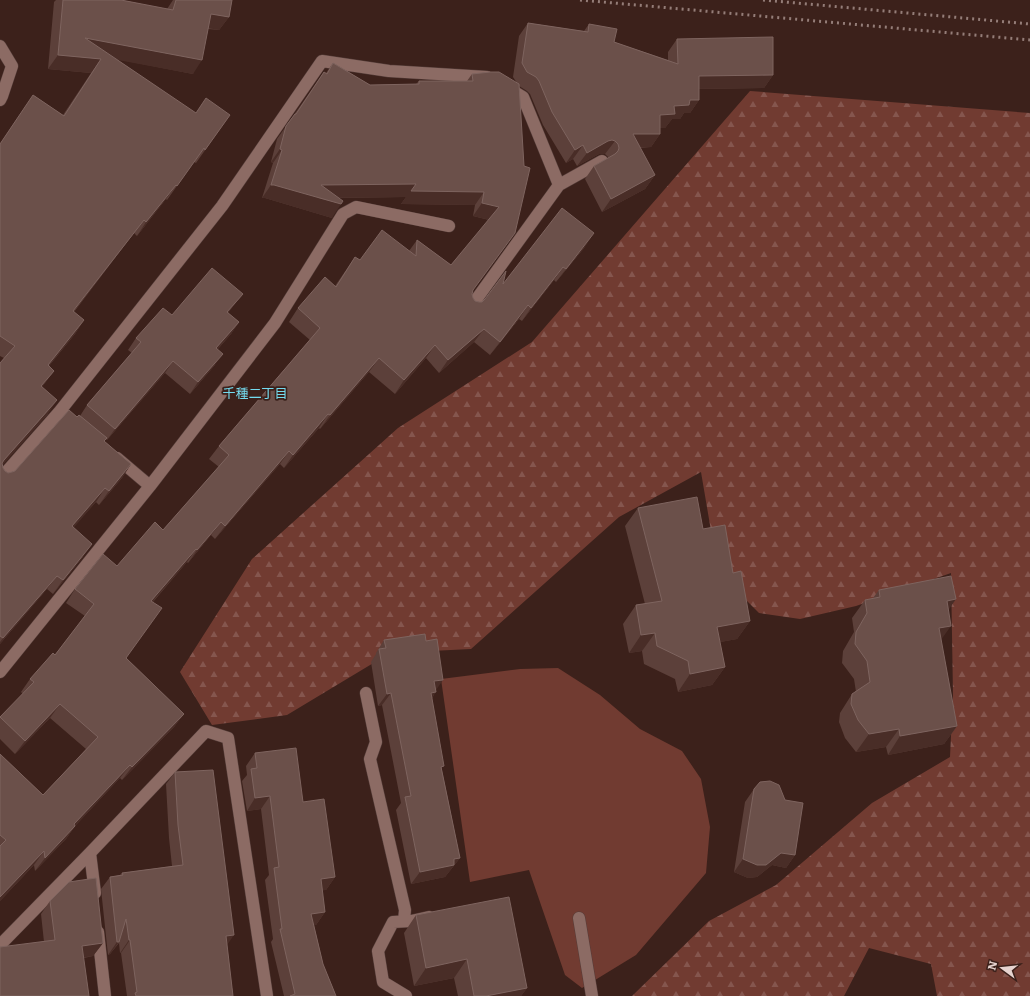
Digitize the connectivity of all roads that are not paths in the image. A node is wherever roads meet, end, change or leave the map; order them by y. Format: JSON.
{"nodes":[{"id":1,"x":0,"y":46,"type":"edge"},
{"id":2,"x":0,"y":100,"type":"edge"},
{"id":3,"x":602,"y":161,"type":"edge"},
{"id":4,"x":559,"y":185,"type":"junction"},
{"id":5,"x":449,"y":226,"type":"dead end"},
{"id":6,"x":470,"y":308,"type":"edge"},
{"id":7,"x":60,"y":411,"type":"junction"},
{"id":8,"x":72,"y":421,"type":"edge"},
{"id":9,"x":108,"y":451,"type":"edge"},
{"id":10,"x":0,"y":479,"type":"edge"},
{"id":11,"x":150,"y":486,"type":"junction"},
{"id":12,"x":0,"y":672,"type":"edge"},
{"id":13,"x":366,"y":693,"type":"dead end"},
{"id":14,"x":90,"y":853,"type":"junction"},
{"id":15,"x":96,"y":905,"type":"edge"},
{"id":16,"x":441,"y":914,"type":"edge"},
{"id":17,"x":579,"y":918,"type":"dead end"},
{"id":18,"x":97,"y":920,"type":"edge"},
{"id":19,"x":404,"y":921,"type":"junction"},
{"id":20,"x":0,"y":945,"type":"edge"},
{"id":21,"x":105,"y":996,"type":"edge"},
{"id":22,"x":266,"y":996,"type":"edge"},
{"id":23,"x":406,"y":996,"type":"edge"},
{"id":24,"x":592,"y":996,"type":"edge"}],
"edges":[{"from":1,"to":2,"type":"street"},
{"from":3,"to":4,"type":"street"},
{"from":4,"to":6,"type":"street"},
{"from":4,"to":7,"type":"street"},
{"from":5,"to":11,"type":"street"},
{"from":7,"to":8,"type":"street"},
{"from":7,"to":10,"type":"street"},
{"from":9,"to":11,"type":"street"},
{"from":11,"to":12,"type":"street"},
{"from":13,"to":19,"type":"street"},
{"from":14,"to":15,"type":"street"},
{"from":14,"to":20,"type":"street"},
{"from":14,"to":22,"type":"street"},
{"from":16,"to":19,"type":"street"},
{"from":17,"to":24,"type":"street"},
{"from":18,"to":21,"type":"street"},
{"from":19,"to":23,"type":"street"}]}
